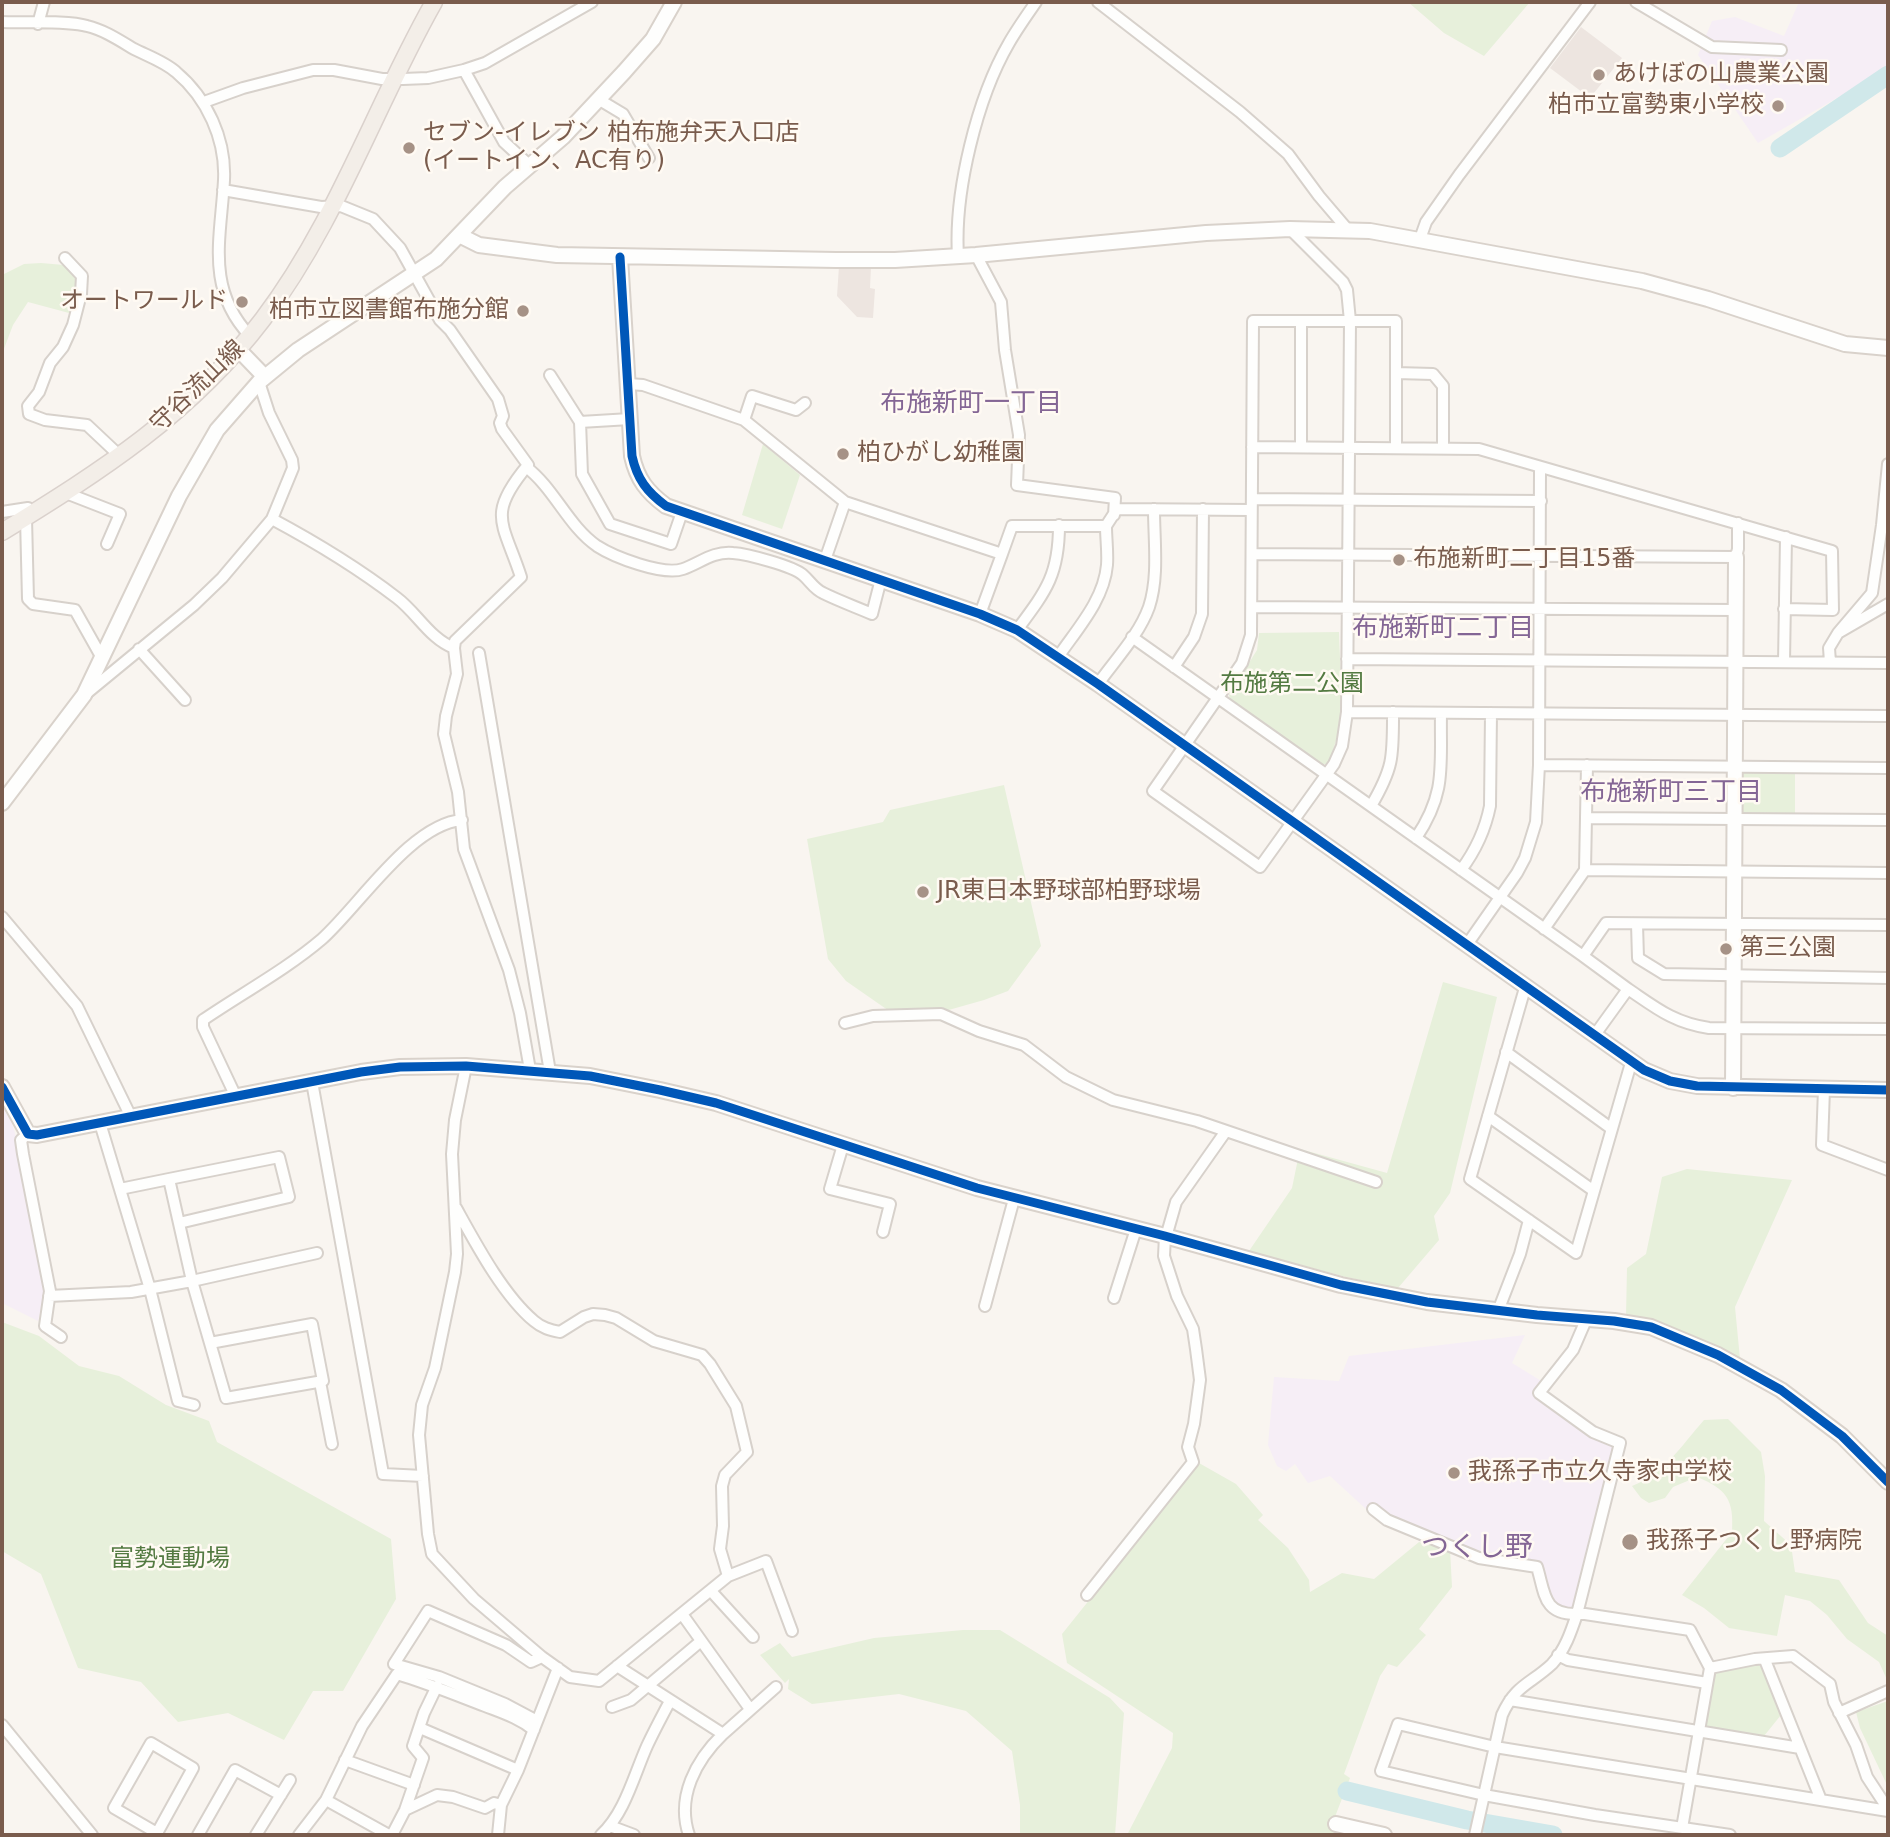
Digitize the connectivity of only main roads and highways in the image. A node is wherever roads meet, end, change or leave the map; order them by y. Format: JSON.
{"nodes":[{"id":1,"x":434,"y":2,"type":"edge"},
{"id":2,"x":2,"y":532,"type":"edge"}],
"edges":[{"from":1,"to":2,"type":"main road","name":"守谷流山線"}]}
